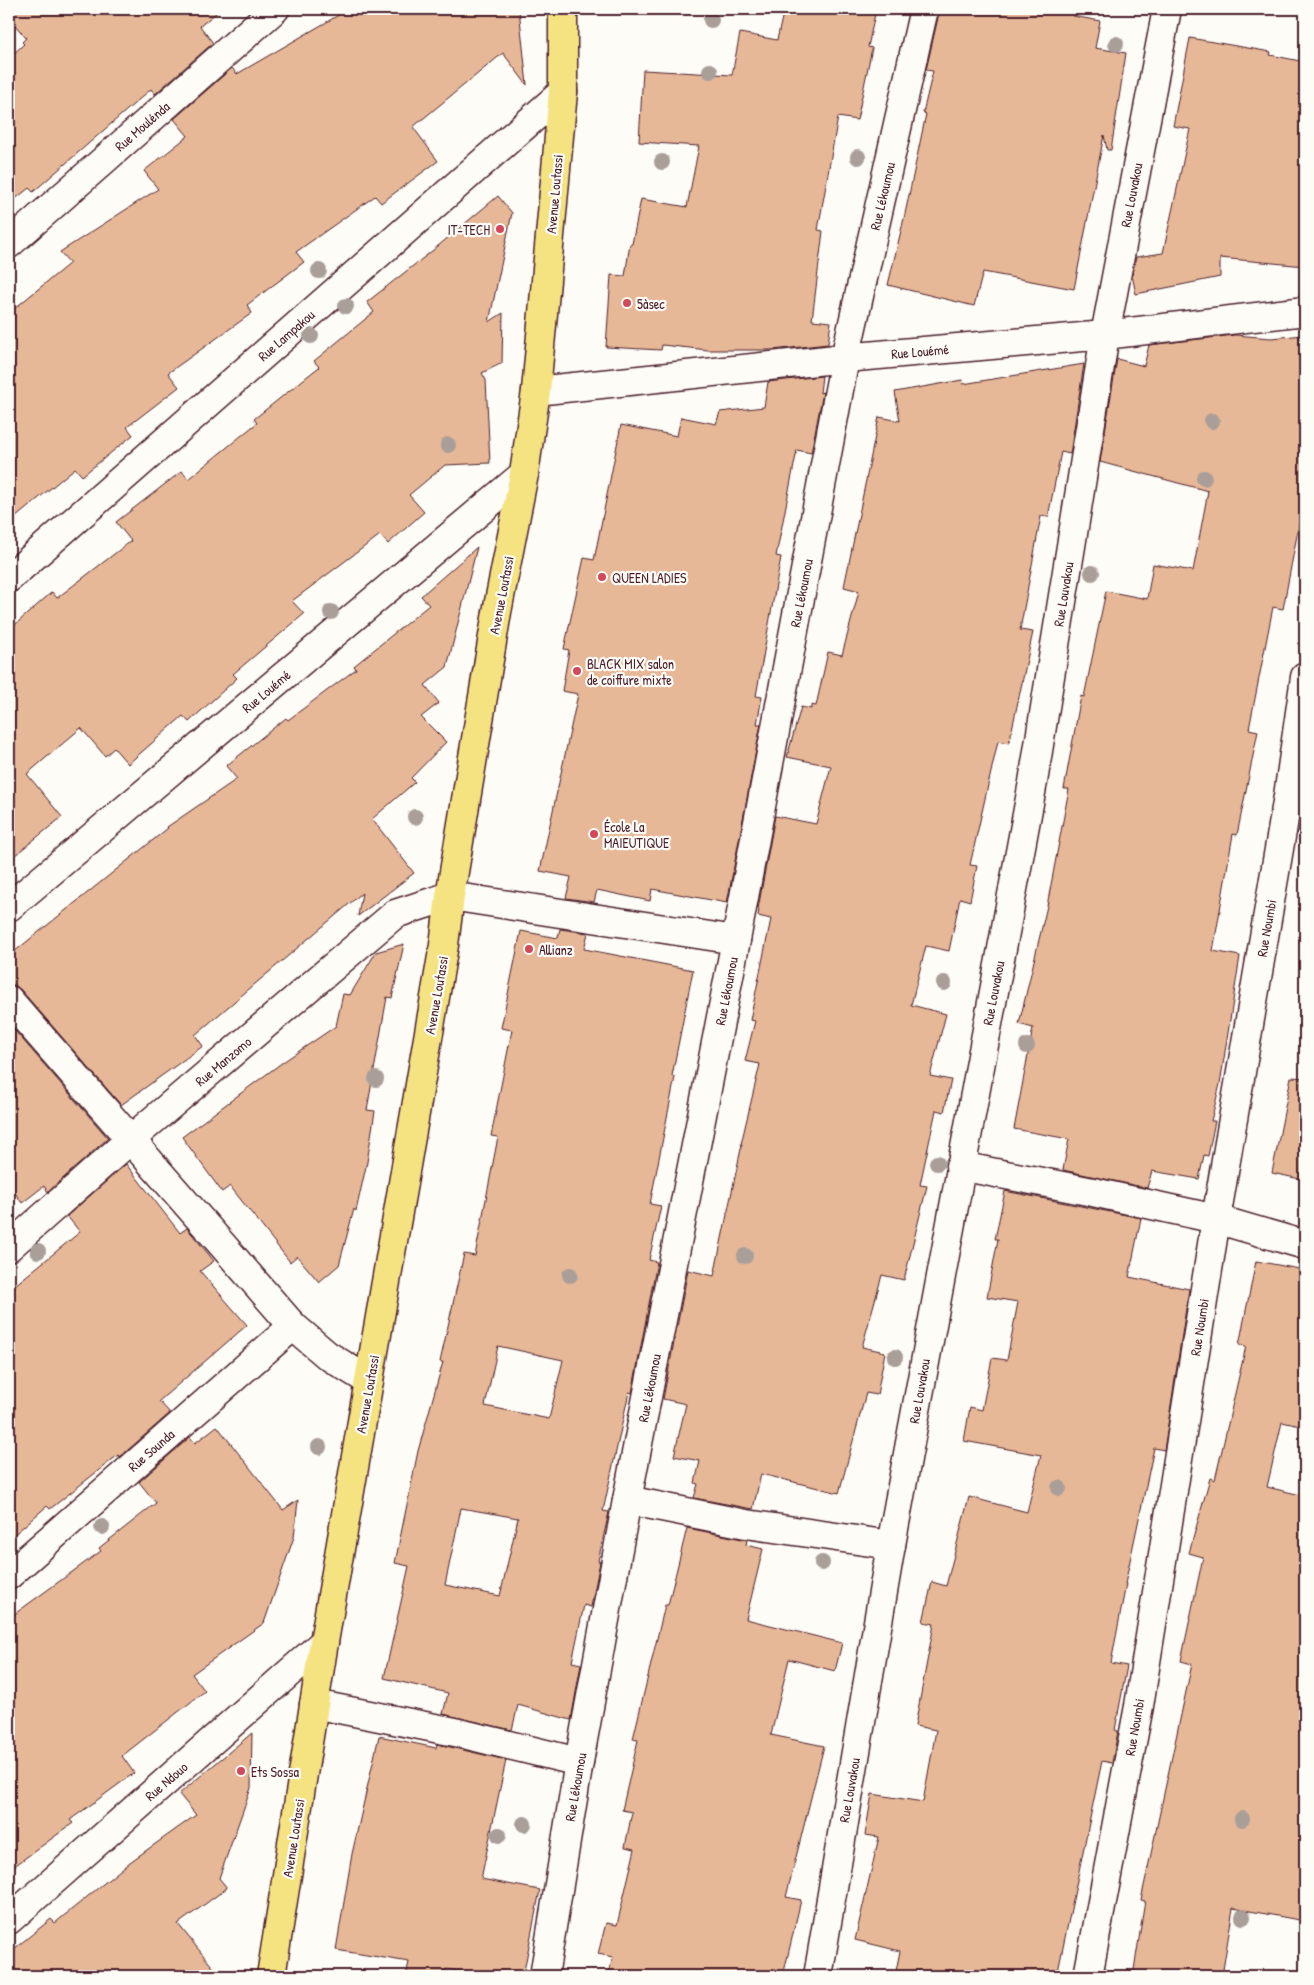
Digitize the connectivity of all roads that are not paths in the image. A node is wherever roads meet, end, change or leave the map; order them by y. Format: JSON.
{"nodes":[{"id":1,"x":275,"y":9,"type":"edge"},
{"id":2,"x":563,"y":9,"type":"edge"},
{"id":3,"x":924,"y":9,"type":"edge"},
{"id":4,"x":1167,"y":9,"type":"edge"},
{"id":5,"x":563,"y":92,"type":"junction"},
{"id":6,"x":9,"y":244,"type":"edge"},
{"id":7,"x":1305,"y":311,"type":"edge"},
{"id":8,"x":1105,"y":335,"type":"junction"},
{"id":9,"x":845,"y":358,"type":"junction"},
{"id":10,"x":536,"y":392,"type":"junction"},
{"id":11,"x":524,"y":474,"type":"junction"},
{"id":12,"x":9,"y":578,"type":"edge"},
{"id":13,"x":1305,"y":677,"type":"edge"},
{"id":14,"x":450,"y":896,"type":"junction"},
{"id":15,"x":9,"y":907,"type":"edge"},
{"id":16,"x":736,"y":940,"type":"junction"},
{"id":17,"x":9,"y":1000,"type":"edge"},
{"id":18,"x":131,"y":1139,"type":"junction"},
{"id":19,"x":960,"y":1166,"type":"junction"},
{"id":20,"x":1216,"y":1219,"type":"junction"},
{"id":21,"x":1305,"y":1244,"type":"edge"},
{"id":22,"x":9,"y":1246,"type":"edge"},
{"id":23,"x":293,"y":1326,"type":"junction"},
{"id":24,"x":369,"y":1381,"type":"junction"},
{"id":25,"x":627,"y":1500,"type":"junction"},
{"id":26,"x":891,"y":1545,"type":"junction"},
{"id":27,"x":9,"y":1575,"type":"edge"},
{"id":28,"x":324,"y":1642,"type":"junction"},
{"id":29,"x":314,"y":1704,"type":"junction"},
{"id":30,"x":579,"y":1762,"type":"junction"},
{"id":31,"x":9,"y":1920,"type":"edge"},
{"id":32,"x":270,"y":1976,"type":"edge"},
{"id":33,"x":544,"y":1976,"type":"edge"},
{"id":34,"x":818,"y":1976,"type":"edge"},
{"id":35,"x":1088,"y":1976,"type":"edge"}],
"edges":[{"from":1,"to":6,"type":"street","name":"Rue Moulénda"},
{"from":2,"to":5,"type":"main road","name":"Avenue Loutassi"},
{"from":3,"to":9,"type":"street","name":"Rue Lékoumou"},
{"from":4,"to":8,"type":"street","name":"Rue Louvakou"},
{"from":5,"to":10,"type":"main road","name":"Avenue Loutassi"},
{"from":5,"to":12,"type":"street","name":"Rue Lampakou"},
{"from":7,"to":8,"type":"street","name":"Rue Louémé"},
{"from":8,"to":9,"type":"street","name":"Rue Louémé"},
{"from":8,"to":19,"type":"street","name":"Rue Louvakou"},
{"from":9,"to":10,"type":"street","name":"Rue Louémé"},
{"from":9,"to":16,"type":"street","name":"Rue Lékoumou"},
{"from":10,"to":11,"type":"main road","name":"Avenue Loutassi"},
{"from":11,"to":14,"type":"main road","name":"Avenue Loutassi"},
{"from":11,"to":15,"type":"street","name":"Rue Louémé"},
{"from":13,"to":20,"type":"street","name":"Rue Noumbi"},
{"from":14,"to":16,"type":"street"},
{"from":14,"to":18,"type":"street","name":"Rue Manzomo"},
{"from":14,"to":24,"type":"main road","name":"Avenue Loutassi"},
{"from":16,"to":25,"type":"street","name":"Rue Lékoumou"},
{"from":17,"to":18,"type":"street"},
{"from":18,"to":22,"type":"street","name":"Rue Manzomo"},
{"from":18,"to":23,"type":"street"},
{"from":19,"to":20,"type":"street"},
{"from":19,"to":26,"type":"street","name":"Rue Louvakou"},
{"from":20,"to":21,"type":"street"},
{"from":20,"to":35,"type":"street","name":"Rue Noumbi"},
{"from":23,"to":24,"type":"street"},
{"from":23,"to":27,"type":"street","name":"Rue Sounda"},
{"from":24,"to":28,"type":"main road","name":"Avenue Loutassi"},
{"from":25,"to":26,"type":"street"},
{"from":25,"to":30,"type":"street","name":"Rue Lékoumou"},
{"from":26,"to":34,"type":"street","name":"Rue Louvakou"},
{"from":28,"to":29,"type":"main road","name":"Avenue Loutassi"},
{"from":28,"to":31,"type":"street","name":"Rue Ndouo"},
{"from":29,"to":30,"type":"street"},
{"from":29,"to":32,"type":"main road","name":"Avenue Loutassi"},
{"from":30,"to":33,"type":"street","name":"Rue Lékoumou"}]}
